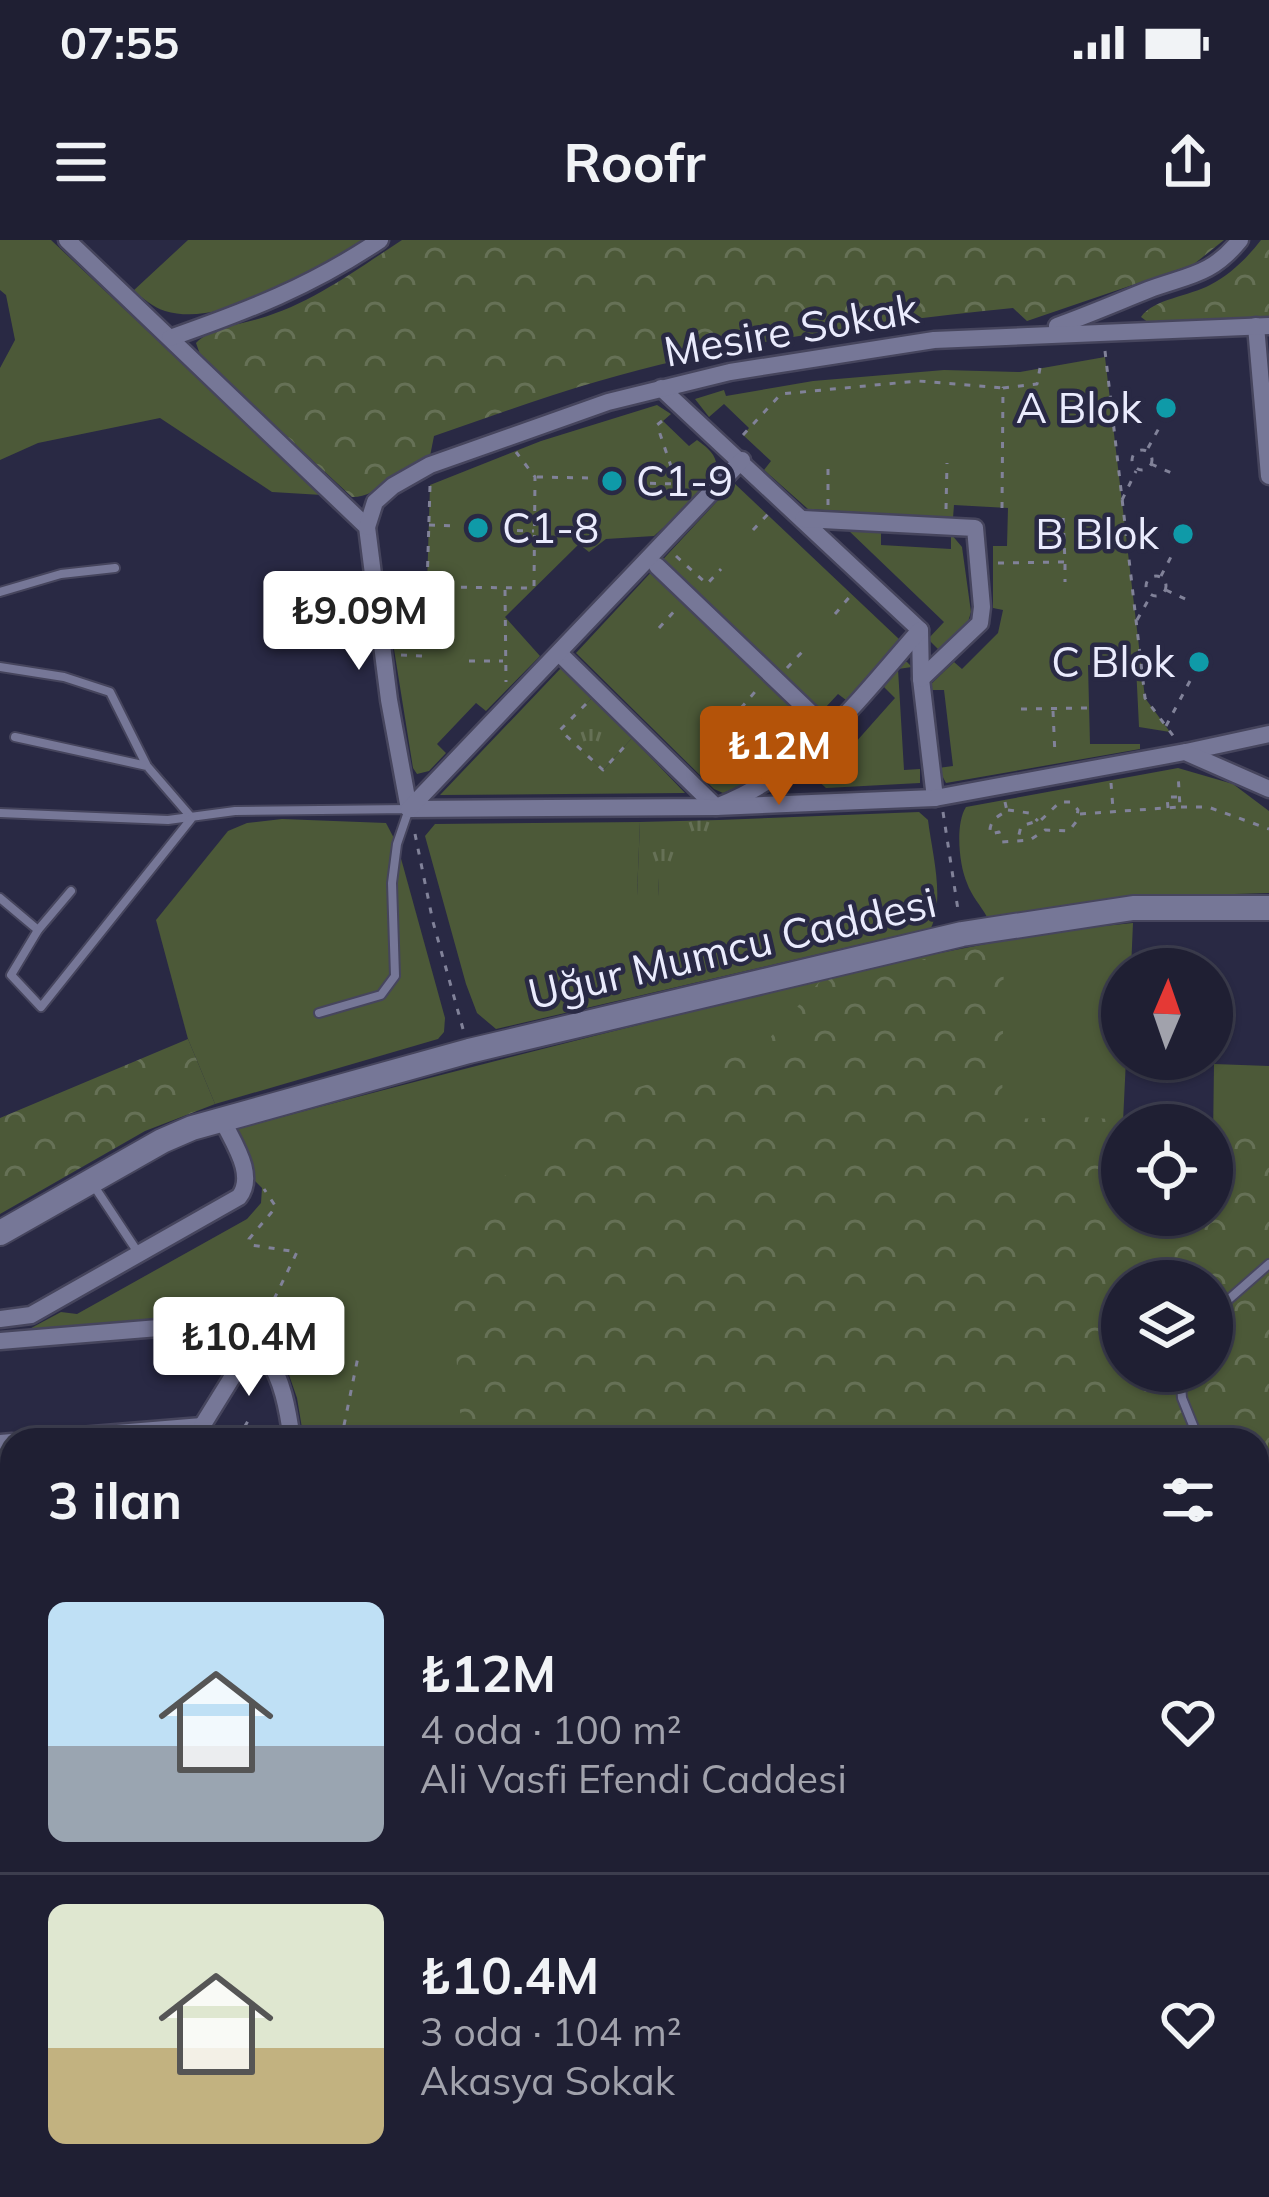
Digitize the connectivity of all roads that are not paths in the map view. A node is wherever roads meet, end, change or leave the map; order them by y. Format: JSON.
{"nodes":[{"id":1,"x":67,"y":240,"type":"edge"},
{"id":2,"x":380,"y":240,"type":"edge"},
{"id":3,"x":1240,"y":240,"type":"edge"},
{"id":4,"x":1263,"y":326,"type":"edge"},
{"id":5,"x":1040,"y":333,"type":"junction"},
{"id":6,"x":170,"y":338,"type":"junction"},
{"id":7,"x":661,"y":388,"type":"junction"},
{"id":8,"x":742,"y":460,"type":"junction"},
{"id":9,"x":1269,"y":476,"type":"edge"},
{"id":10,"x":803,"y":519,"type":"junction"},
{"id":11,"x":367,"y":527,"type":"junction"},
{"id":12,"x":657,"y":566,"type":"dead end"},
{"id":13,"x":115,"y":568,"type":"dead end"},
{"id":14,"x":0,"y":592,"type":"edge"},
{"id":15,"x":920,"y":631,"type":"junction"},
{"id":16,"x":559,"y":653,"type":"junction"},
{"id":17,"x":0,"y":667,"type":"edge"},
{"id":18,"x":921,"y":679,"type":"junction"},
{"id":19,"x":816,"y":718,"type":"dead end"},
{"id":20,"x":1269,"y":734,"type":"edge"},
{"id":21,"x":14,"y":736,"type":"dead end"},
{"id":22,"x":811,"y":753,"type":"junction"},
{"id":23,"x":1182,"y":760,"type":"junction"},
{"id":24,"x":147,"y":766,"type":"junction"},
{"id":25,"x":1269,"y":789,"type":"edge"},
{"id":26,"x":801,"y":790,"type":"junction"},
{"id":27,"x":939,"y":804,"type":"junction"},
{"id":28,"x":716,"y":807,"type":"junction"},
{"id":29,"x":410,"y":809,"type":"junction"},
{"id":30,"x":0,"y":813,"type":"edge"},
{"id":31,"x":192,"y":818,"type":"junction"},
{"id":32,"x":71,"y":891,"type":"dead end"},
{"id":33,"x":0,"y":898,"type":"edge"},
{"id":34,"x":1269,"y":908,"type":"edge"},
{"id":35,"x":38,"y":930,"type":"junction"},
{"id":36,"x":319,"y":1013,"type":"dead end"},
{"id":37,"x":221,"y":1117,"type":"junction"},
{"id":38,"x":90,"y":1180,"type":"junction"},
{"id":39,"x":0,"y":1232,"type":"edge"},
{"id":40,"x":139,"y":1254,"type":"junction"},
{"id":41,"x":1269,"y":1264,"type":"edge"},
{"id":42,"x":1233,"y":1296,"type":"edge"},
{"id":43,"x":0,"y":1319,"type":"edge"},
{"id":44,"x":0,"y":1341,"type":"edge"},
{"id":45,"x":254,"y":1342,"type":"junction"},
{"id":46,"x":1182,"y":1392,"type":"edge"},
{"id":47,"x":204,"y":1428,"type":"edge"},
{"id":48,"x":290,"y":1428,"type":"edge"},
{"id":49,"x":1194,"y":1428,"type":"edge"}],
"edges":[{"from":1,"to":6,"type":"street"},
{"from":2,"to":6,"type":"street"},
{"from":3,"to":5,"type":"street"},
{"from":4,"to":5,"type":"street","name":"Mesire Sokak"},
{"from":4,"to":9,"type":"street"},
{"from":5,"to":7,"type":"street","name":"Mesire Sokak"},
{"from":6,"to":11,"type":"street"},
{"from":7,"to":8,"type":"street"},
{"from":7,"to":11,"type":"street","name":"Mesire Sokak"},
{"from":8,"to":10,"type":"street"},
{"from":8,"to":16,"type":"street"},
{"from":10,"to":15,"type":"street"},
{"from":10,"to":18,"type":"street"},
{"from":11,"to":29,"type":"street"},
{"from":12,"to":19,"type":"street"},
{"from":13,"to":14,"type":"lane"},
{"from":15,"to":18,"type":"street"},
{"from":15,"to":22,"type":"street"},
{"from":16,"to":28,"type":"street"},
{"from":16,"to":29,"type":"street"},
{"from":17,"to":24,"type":"lane"},
{"from":18,"to":27,"type":"street"},
{"from":20,"to":23,"type":"street"},
{"from":21,"to":24,"type":"lane"},
{"from":22,"to":26,"type":"street"},
{"from":22,"to":28,"type":"street"},
{"from":23,"to":25,"type":"street"},
{"from":23,"to":27,"type":"street"},
{"from":24,"to":31,"type":"lane"},
{"from":26,"to":27,"type":"street"},
{"from":26,"to":28,"type":"street"},
{"from":28,"to":29,"type":"street"},
{"from":29,"to":31,"type":"lane"},
{"from":29,"to":36,"type":"lane"},
{"from":30,"to":31,"type":"lane"},
{"from":31,"to":35,"type":"lane"},
{"from":32,"to":35,"type":"lane"},
{"from":33,"to":35,"type":"lane"},
{"from":34,"to":37,"type":"street","name":"Uğur Mumcu Caddesi"},
{"from":37,"to":38,"type":"street","name":"Uğur Mumcu Caddesi"},
{"from":37,"to":40,"type":"street"},
{"from":38,"to":39,"type":"street","name":"Uğur Mumcu Caddesi"},
{"from":38,"to":40,"type":"lane"},
{"from":40,"to":43,"type":"street"},
{"from":41,"to":42,"type":"lane"},
{"from":44,"to":45,"type":"street"},
{"from":45,"to":47,"type":"street"},
{"from":45,"to":48,"type":"street"},
{"from":46,"to":49,"type":"lane"}]}
